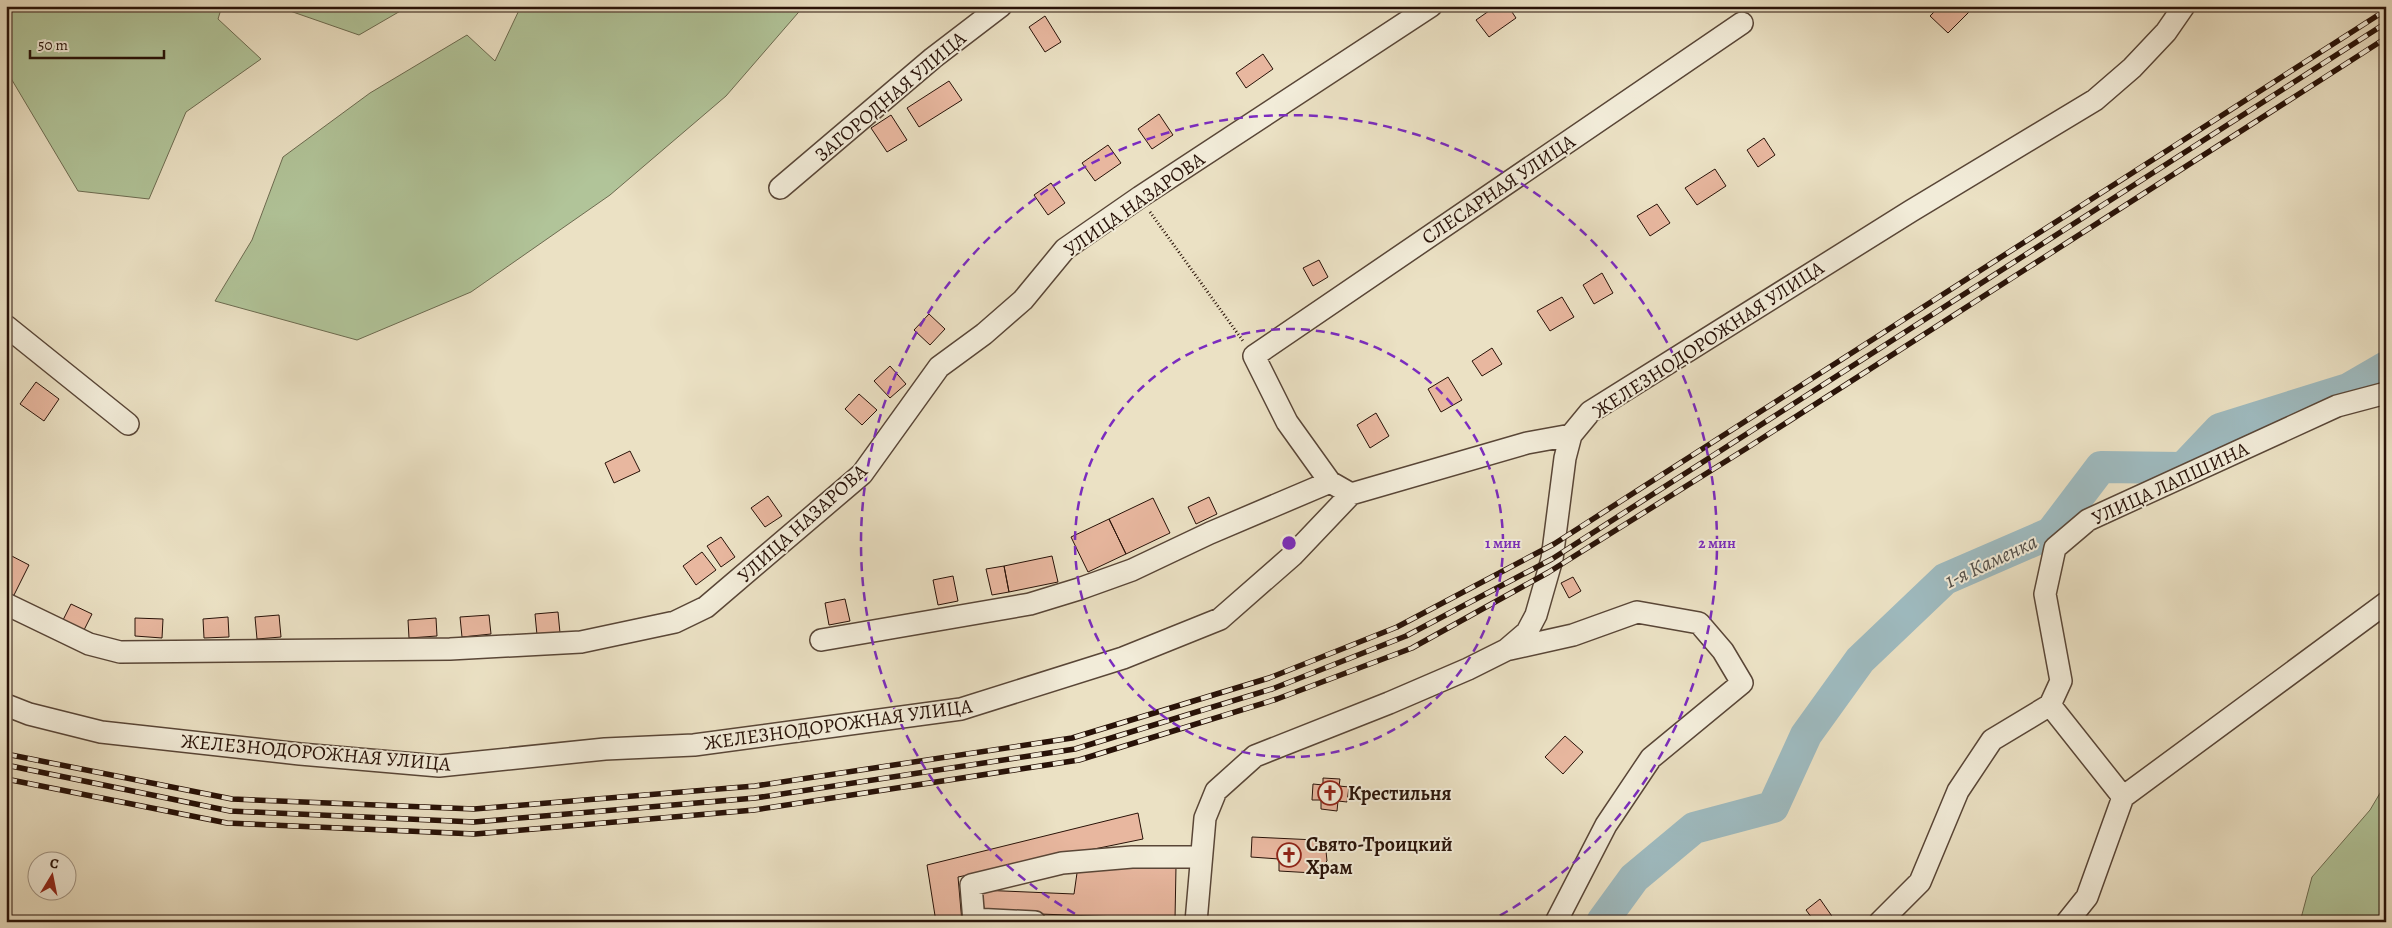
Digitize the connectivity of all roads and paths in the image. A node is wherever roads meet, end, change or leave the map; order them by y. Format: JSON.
{"nodes":[{"id":1,"x":1001,"y":6,"type":"edge"},
{"id":2,"x":2184,"y":6,"type":"edge"},
{"id":3,"x":1430,"y":7,"type":"edge"},
{"id":4,"x":1742,"y":23,"type":"dead end"},
{"id":5,"x":780,"y":188,"type":"dead end"},
{"id":6,"x":1140,"y":197,"type":"junction"},
{"id":7,"x":6,"y":326,"type":"edge"},
{"id":8,"x":1254,"y":356,"type":"junction"},
{"id":9,"x":2386,"y":393,"type":"edge"},
{"id":10,"x":128,"y":424,"type":"dead end"},
{"id":11,"x":1570,"y":435,"type":"junction"},
{"id":12,"x":1330,"y":482,"type":"junction"},
{"id":13,"x":1351,"y":494,"type":"junction"},
{"id":14,"x":2386,"y":603,"type":"edge"},
{"id":15,"x":6,"y":604,"type":"edge"},
{"id":16,"x":821,"y":640,"type":"dead end"},
{"id":17,"x":1506,"y":650,"type":"junction"},
{"id":18,"x":6,"y":705,"type":"edge"},
{"id":19,"x":2050,"y":705,"type":"junction"},
{"id":20,"x":2123,"y":797,"type":"junction"},
{"id":21,"x":1202,"y":857,"type":"junction"},
{"id":22,"x":974,"y":920,"type":"edge"},
{"id":23,"x":1036,"y":922,"type":"edge"},
{"id":24,"x":1196,"y":922,"type":"edge"},
{"id":25,"x":1556,"y":922,"type":"edge"},
{"id":26,"x":1880,"y":922,"type":"edge"},
{"id":27,"x":2067,"y":922,"type":"edge"}],
"edges":[{"from":1,"to":5,"type":"street","name":"ЗАГОРОДНАЯ УЛИЦА"},
{"from":2,"to":11,"type":"street","name":"ЖЕЛЕЗНОДОРОЖНАЯ УЛИЦА"},
{"from":3,"to":6,"type":"street","name":"УЛИЦА НАЗАРОВА"},
{"from":4,"to":8,"type":"street","name":"СЛЕСАРНАЯ УЛИЦА"},
{"from":6,"to":8,"type":"path"},
{"from":6,"to":15,"type":"street","name":"УЛИЦА НАЗАРОВА"},
{"from":7,"to":10,"type":"street"},
{"from":8,"to":12,"type":"street"},
{"from":9,"to":19,"type":"street","name":"УЛИЦА ЛАПШИНА"},
{"from":11,"to":13,"type":"street"},
{"from":11,"to":17,"type":"street"},
{"from":12,"to":13,"type":"street"},
{"from":12,"to":16,"type":"street"},
{"from":13,"to":18,"type":"street","name":"ЖЕЛЕЗНОДОРОЖНАЯ УЛИЦА"},
{"from":14,"to":20,"type":"street"},
{"from":17,"to":21,"type":"street"},
{"from":17,"to":25,"type":"street"},
{"from":19,"to":20,"type":"street"},
{"from":19,"to":26,"type":"street"},
{"from":20,"to":27,"type":"street"},
{"from":21,"to":22,"type":"street"},
{"from":21,"to":24,"type":"street"},
{"from":22,"to":23,"type":"street"}]}
